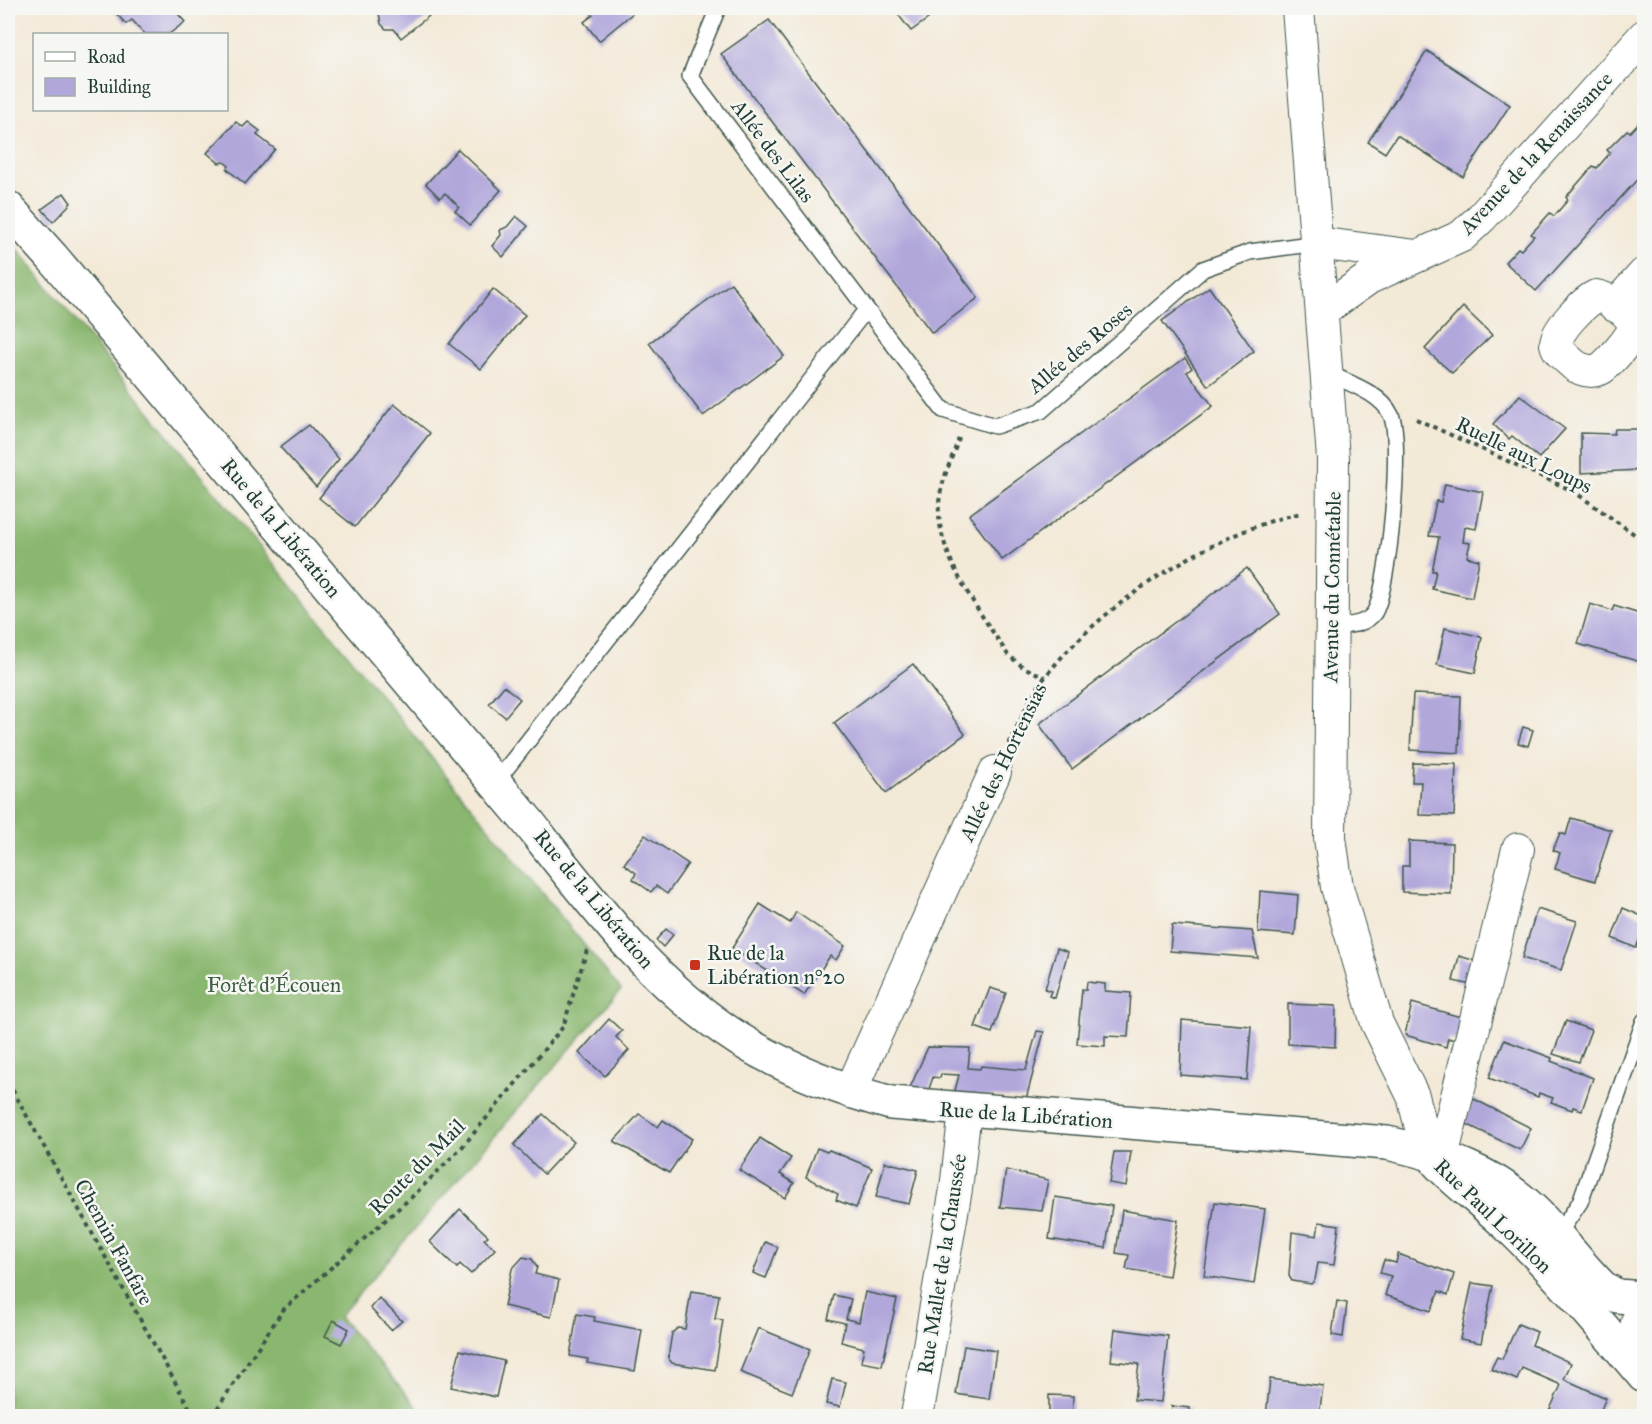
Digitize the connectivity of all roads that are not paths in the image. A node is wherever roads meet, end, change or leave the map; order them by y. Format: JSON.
{"nodes":[{"id":1,"x":718,"y":8,"type":"edge"},
{"id":2,"x":1298,"y":8,"type":"edge"},
{"id":3,"x":1644,"y":36,"type":"edge"},
{"id":4,"x":8,"y":208,"type":"edge"},
{"id":5,"x":1317,"y":243,"type":"junction"},
{"id":6,"x":1417,"y":256,"type":"junction"},
{"id":7,"x":1644,"y":274,"type":"edge"},
{"id":8,"x":1615,"y":306,"type":"dead end"},
{"id":9,"x":867,"y":310,"type":"junction"},
{"id":10,"x":1322,"y":311,"type":"junction"},
{"id":11,"x":1328,"y":373,"type":"junction"},
{"id":12,"x":1332,"y":627,"type":"junction"},
{"id":13,"x":995,"y":772,"type":"road end"},
{"id":14,"x":495,"y":783,"type":"junction"},
{"id":15,"x":1518,"y":849,"type":"dead end"},
{"id":16,"x":1644,"y":1021,"type":"edge"},
{"id":17,"x":850,"y":1092,"type":"junction"},
{"id":18,"x":965,"y":1111,"type":"junction"},
{"id":19,"x":1435,"y":1154,"type":"junction"},
{"id":20,"x":1547,"y":1247,"type":"junction"},
{"id":21,"x":1644,"y":1298,"type":"edge"},
{"id":22,"x":1644,"y":1308,"type":"edge"},
{"id":23,"x":1639,"y":1369,"type":"edge"},
{"id":24,"x":917,"y":1416,"type":"edge"}],
"edges":[{"from":1,"to":9,"type":"lane","name":"Allée des Lilas"},
{"from":2,"to":5,"type":"street","name":"Avenue du Connétable"},
{"from":3,"to":6,"type":"street","name":"Avenue de la Renaissance"},
{"from":4,"to":14,"type":"main road","name":"Rue de la Libération"},
{"from":5,"to":6,"type":"street"},
{"from":5,"to":9,"type":"lane","name":"Allée des Roses"},
{"from":5,"to":10,"type":"street","name":"Avenue du Connétable"},
{"from":6,"to":10,"type":"street","name":"Avenue de la Renaissance"},
{"from":7,"to":8,"type":"street"},
{"from":9,"to":14,"type":"lane"},
{"from":10,"to":11,"type":"street","name":"Avenue du Connétable"},
{"from":11,"to":12,"type":"street","name":"Avenue du Connétable"},
{"from":11,"to":12,"type":"lane"},
{"from":12,"to":19,"type":"street","name":"Avenue du Connétable"},
{"from":13,"to":17,"type":"street","name":"Allée des Hortensias"},
{"from":14,"to":17,"type":"main road","name":"Rue de la Libération"},
{"from":15,"to":19,"type":"street"},
{"from":16,"to":20,"type":"lane"},
{"from":17,"to":18,"type":"main road","name":"Rue de la Libération"},
{"from":18,"to":19,"type":"main road","name":"Rue de la Libération"},
{"from":18,"to":24,"type":"street","name":"Rue Mallet de la Chaussée"},
{"from":19,"to":20,"type":"main road","name":"Rue Paul Lorillon"},
{"from":20,"to":21,"type":"main road","name":"Rue Paul Lorillon"},
{"from":20,"to":23,"type":"main road","name":"Rue Paul Lorillon"},
{"from":22,"to":23,"type":"street"}]}
